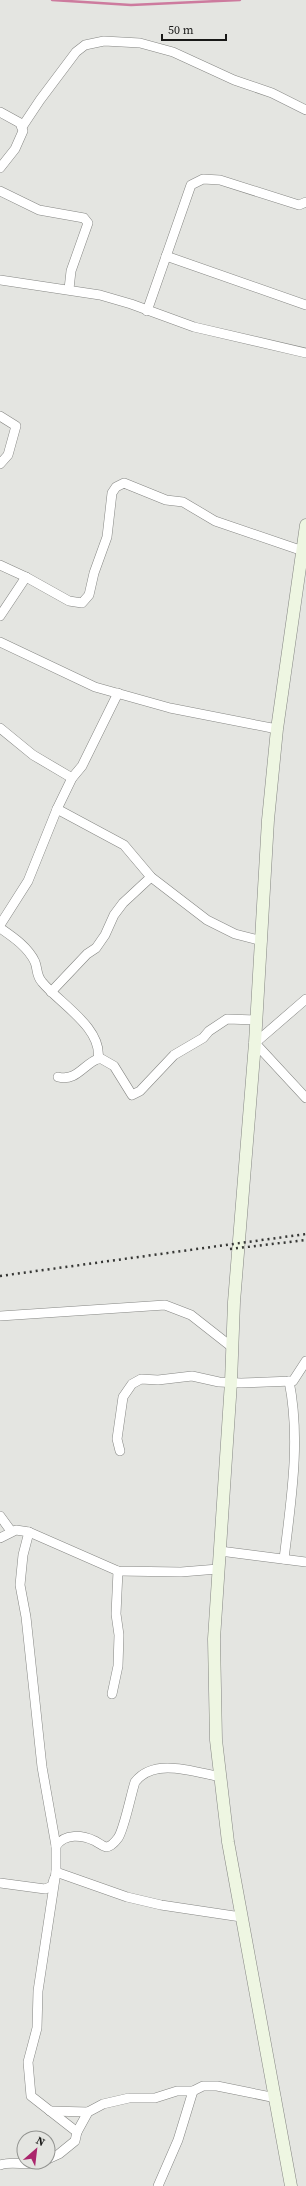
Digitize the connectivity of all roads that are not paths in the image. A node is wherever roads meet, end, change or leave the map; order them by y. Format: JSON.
{"nodes":[{"id":1,"x":306,"y":110,"type":"edge"},
{"id":2,"x":0,"y":112,"type":"edge"},
{"id":3,"x":22,"y":127,"type":"junction"},
{"id":4,"x":0,"y":168,"type":"edge"},
{"id":5,"x":0,"y":191,"type":"edge"},
{"id":6,"x":306,"y":202,"type":"edge"},
{"id":7,"x":166,"y":256,"type":"junction"},
{"id":8,"x":0,"y":280,"type":"edge"},
{"id":9,"x":69,"y":289,"type":"junction"},
{"id":10,"x":306,"y":304,"type":"edge"},
{"id":11,"x":147,"y":311,"type":"junction"},
{"id":12,"x":306,"y":353,"type":"edge"},
{"id":13,"x":0,"y":416,"type":"edge"},
{"id":14,"x":0,"y":464,"type":"edge"},
{"id":15,"x":306,"y":525,"type":"edge"},
{"id":16,"x":303,"y":551,"type":"junction"},
{"id":17,"x":0,"y":565,"type":"edge"},
{"id":18,"x":26,"y":577,"type":"junction"},
{"id":19,"x":0,"y":616,"type":"edge"},
{"id":20,"x":0,"y":642,"type":"edge"},
{"id":21,"x":118,"y":693,"type":"junction"},
{"id":22,"x":0,"y":728,"type":"edge"},
{"id":23,"x":277,"y":729,"type":"junction"},
{"id":24,"x":72,"y":778,"type":"junction"},
{"id":25,"x":58,"y":808,"type":"junction"},
{"id":26,"x":151,"y":877,"type":"junction"},
{"id":27,"x":0,"y":926,"type":"edge"},
{"id":28,"x":262,"y":941,"type":"junction"},
{"id":29,"x":51,"y":992,"type":"junction"},
{"id":30,"x":306,"y":998,"type":"edge"},
{"id":31,"x":256,"y":1020,"type":"junction"},
{"id":32,"x":255,"y":1042,"type":"junction"},
{"id":33,"x":98,"y":1059,"type":"junction"},
{"id":34,"x":58,"y":1078,"type":"dead end"},
{"id":35,"x":306,"y":1098,"type":"edge"},
{"id":36,"x":0,"y":1316,"type":"edge"},
{"id":37,"x":233,"y":1348,"type":"junction"},
{"id":38,"x":306,"y":1361,"type":"edge"},
{"id":39,"x":289,"y":1381,"type":"junction"},
{"id":40,"x":231,"y":1382,"type":"junction"},
{"id":41,"x":120,"y":1450,"type":"dead end"},
{"id":42,"x":0,"y":1516,"type":"edge"},
{"id":43,"x":11,"y":1531,"type":"junction"},
{"id":44,"x":30,"y":1532,"type":"junction"},
{"id":45,"x":0,"y":1538,"type":"edge"},
{"id":46,"x":220,"y":1551,"type":"junction"},
{"id":47,"x":284,"y":1559,"type":"junction"},
{"id":48,"x":306,"y":1562,"type":"edge"},
{"id":49,"x":218,"y":1569,"type":"junction"},
{"id":50,"x":118,"y":1571,"type":"junction"},
{"id":51,"x":112,"y":1694,"type":"dead end"},
{"id":52,"x":221,"y":1777,"type":"junction"},
{"id":53,"x":56,"y":1846,"type":"junction"},
{"id":54,"x":56,"y":1872,"type":"junction"},
{"id":55,"x":0,"y":1883,"type":"edge"},
{"id":56,"x":241,"y":1917,"type":"junction"},
{"id":57,"x":193,"y":2091,"type":"junction"},
{"id":58,"x":276,"y":2098,"type":"junction"},
{"id":59,"x":50,"y":2111,"type":"junction"},
{"id":60,"x":88,"y":2112,"type":"junction"},
{"id":61,"x":77,"y":2132,"type":"junction"},
{"id":62,"x":56,"y":2154,"type":"edge"},
{"id":63,"x":16,"y":2163,"type":"edge"},
{"id":64,"x":0,"y":2165,"type":"edge"},
{"id":65,"x":158,"y":2186,"type":"edge"},
{"id":66,"x":290,"y":2186,"type":"edge"}],
"edges":[{"from":1,"to":3,"type":"street"},
{"from":2,"to":3,"type":"street"},
{"from":3,"to":4,"type":"street"},
{"from":5,"to":9,"type":"street"},
{"from":6,"to":7,"type":"street"},
{"from":7,"to":10,"type":"street"},
{"from":7,"to":11,"type":"street"},
{"from":8,"to":9,"type":"street"},
{"from":9,"to":11,"type":"street"},
{"from":11,"to":12,"type":"street"},
{"from":13,"to":14,"type":"street"},
{"from":15,"to":16,"type":"main road"},
{"from":16,"to":18,"type":"street"},
{"from":16,"to":23,"type":"main road"},
{"from":17,"to":18,"type":"street"},
{"from":18,"to":19,"type":"street"},
{"from":20,"to":21,"type":"street"},
{"from":21,"to":23,"type":"street"},
{"from":21,"to":24,"type":"street"},
{"from":22,"to":24,"type":"street"},
{"from":23,"to":28,"type":"main road"},
{"from":24,"to":25,"type":"street"},
{"from":25,"to":26,"type":"street"},
{"from":25,"to":27,"type":"street"},
{"from":26,"to":28,"type":"street"},
{"from":26,"to":29,"type":"street"},
{"from":27,"to":29,"type":"street"},
{"from":28,"to":31,"type":"main road"},
{"from":29,"to":33,"type":"street"},
{"from":30,"to":32,"type":"street"},
{"from":31,"to":32,"type":"main road"},
{"from":31,"to":33,"type":"street"},
{"from":32,"to":35,"type":"street"},
{"from":32,"to":37,"type":"main road"},
{"from":33,"to":34,"type":"street"},
{"from":36,"to":37,"type":"street"},
{"from":37,"to":40,"type":"main road"},
{"from":38,"to":39,"type":"street"},
{"from":39,"to":40,"type":"street"},
{"from":39,"to":47,"type":"street"},
{"from":40,"to":41,"type":"street"},
{"from":40,"to":46,"type":"main road"},
{"from":42,"to":43,"type":"street"},
{"from":43,"to":44,"type":"street"},
{"from":43,"to":45,"type":"street"},
{"from":44,"to":50,"type":"street"},
{"from":44,"to":53,"type":"street"},
{"from":46,"to":47,"type":"street"},
{"from":46,"to":49,"type":"main road"},
{"from":47,"to":48,"type":"street"},
{"from":49,"to":50,"type":"street"},
{"from":49,"to":52,"type":"main road"},
{"from":50,"to":51,"type":"street"},
{"from":52,"to":53,"type":"street"},
{"from":52,"to":56,"type":"main road"},
{"from":53,"to":54,"type":"street"},
{"from":54,"to":55,"type":"street"},
{"from":54,"to":56,"type":"street"},
{"from":54,"to":59,"type":"street"},
{"from":56,"to":58,"type":"main road"},
{"from":57,"to":58,"type":"street"},
{"from":57,"to":60,"type":"street"},
{"from":57,"to":65,"type":"street"},
{"from":58,"to":66,"type":"main road"},
{"from":59,"to":60,"type":"street"},
{"from":59,"to":61,"type":"street"},
{"from":60,"to":61,"type":"street"},
{"from":61,"to":62,"type":"street"},
{"from":63,"to":64,"type":"street"}]}
